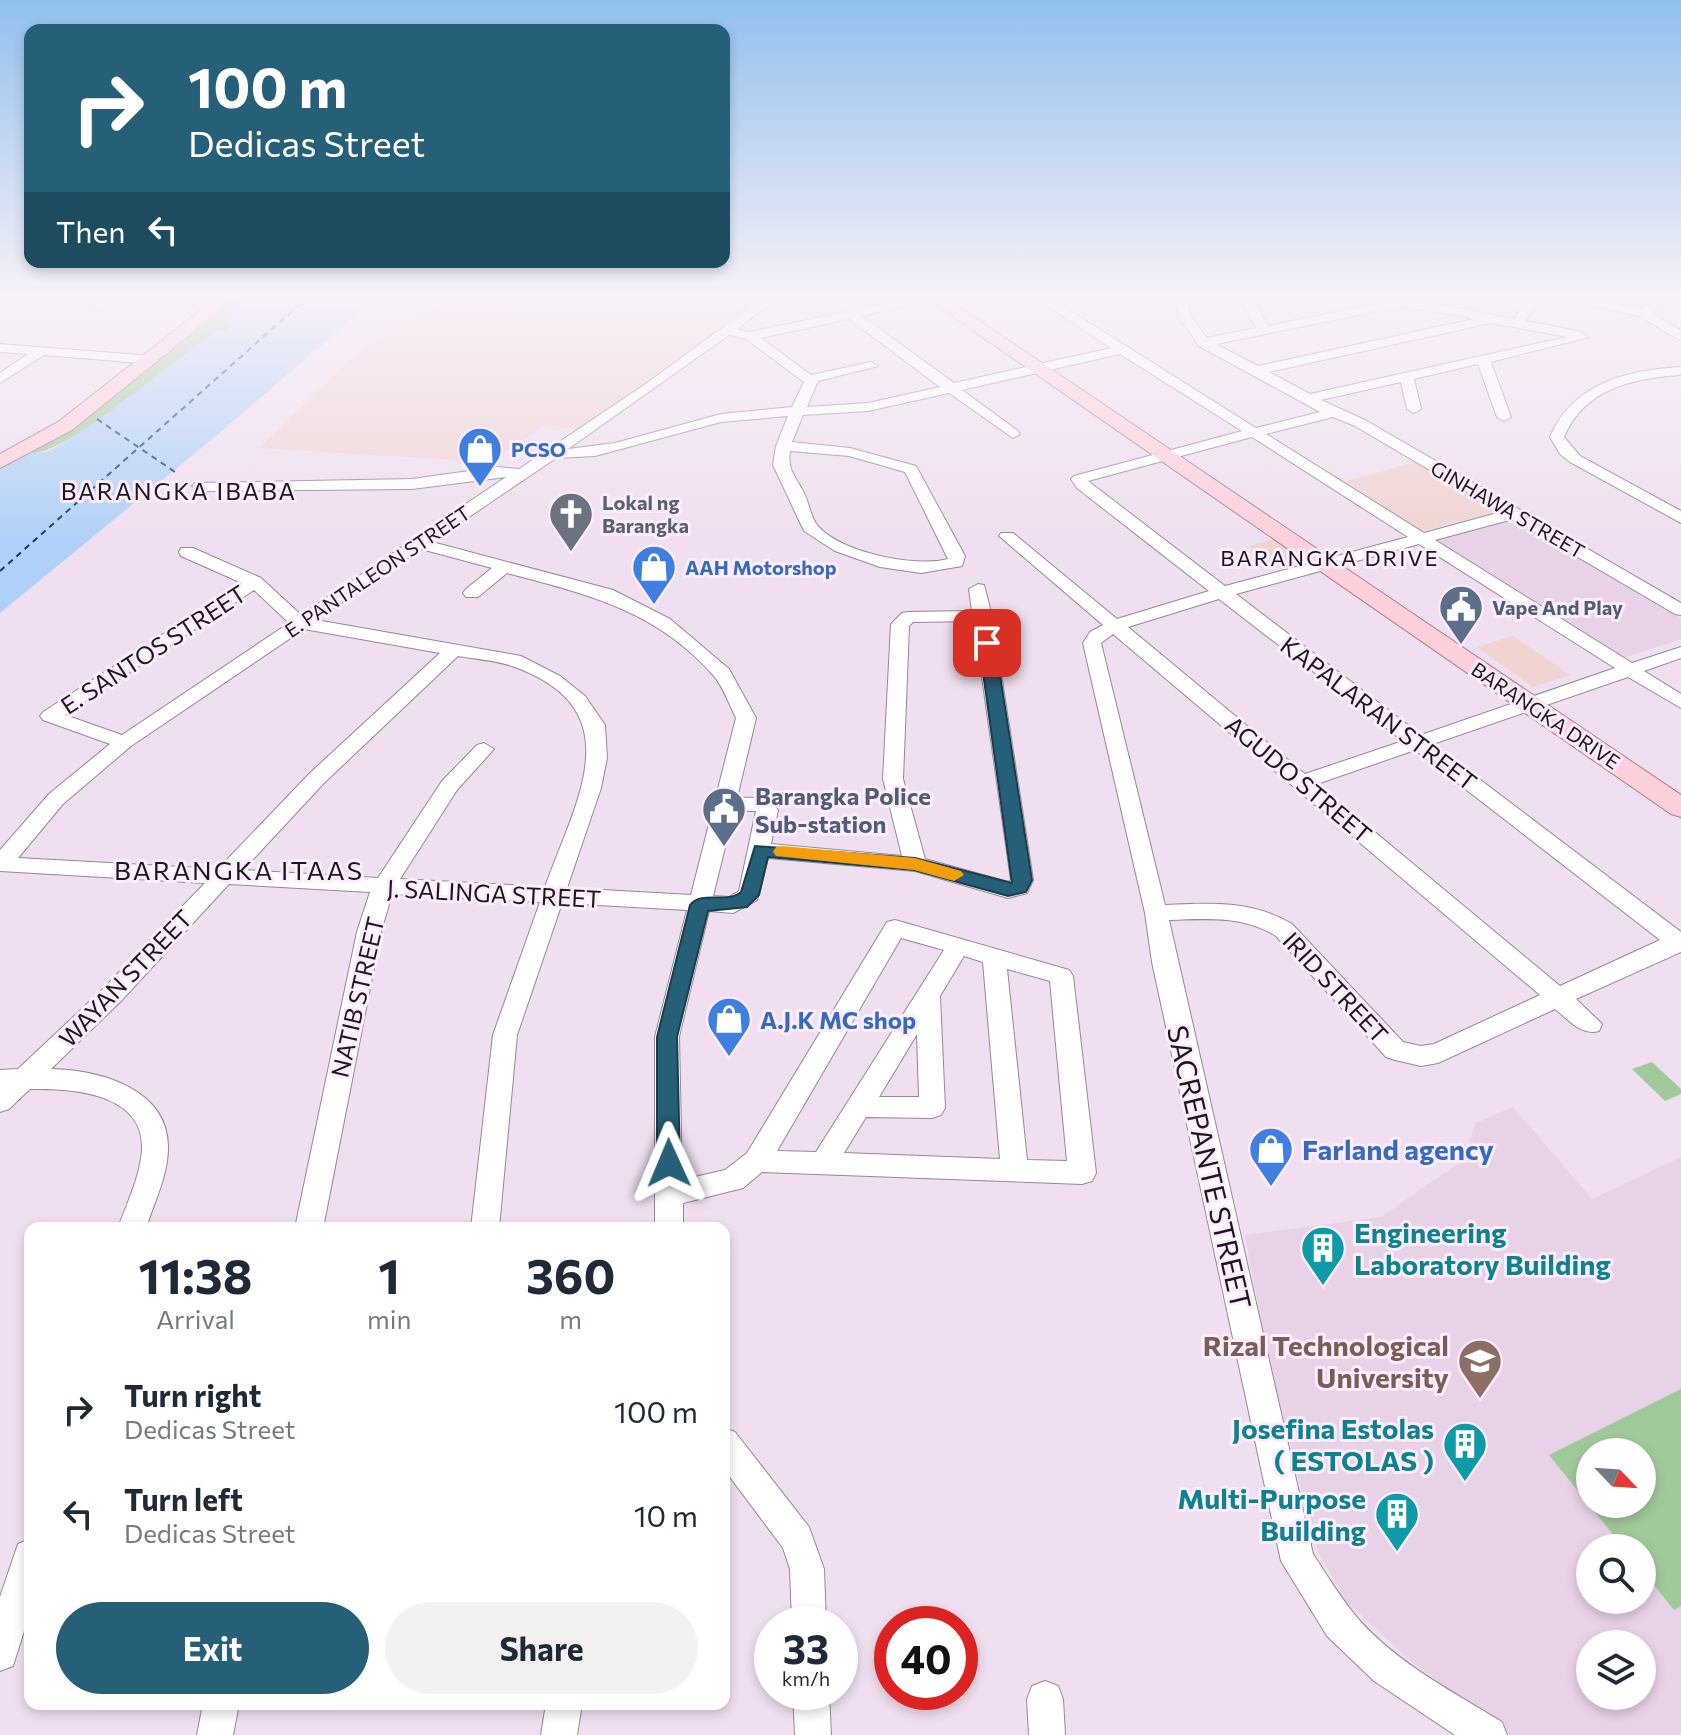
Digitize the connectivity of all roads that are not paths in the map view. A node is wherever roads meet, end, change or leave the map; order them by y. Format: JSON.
{"nodes":[{"id":1,"x":127,"y":379,"type":"edge"},
{"id":2,"x":659,"y":379,"type":"edge"},
{"id":3,"x":810,"y":379,"type":"edge"},
{"id":4,"x":938,"y":379,"type":"edge"},
{"id":5,"x":995,"y":379,"type":"edge"},
{"id":6,"x":1052,"y":379,"type":"edge"},
{"id":7,"x":1167,"y":379,"type":"edge"},
{"id":8,"x":1270,"y":379,"type":"edge"},
{"id":9,"x":1397,"y":379,"type":"edge"},
{"id":10,"x":1407,"y":379,"type":"edge"},
{"id":11,"x":1490,"y":379,"type":"edge"},
{"id":12,"x":1636,"y":379,"type":"edge"},
{"id":13,"x":952,"y":389,"type":"junction"},
{"id":14,"x":97,"y":401,"type":"junction"},
{"id":15,"x":1320,"y":406,"type":"junction"},
{"id":16,"x":1414,"y":409,"type":"dead end"},
{"id":17,"x":798,"y":411,"type":"junction"},
{"id":18,"x":1504,"y":417,"type":"dead end"},
{"id":19,"x":1254,"y":432,"type":"junction"},
{"id":20,"x":1013,"y":434,"type":"dead end"},
{"id":21,"x":785,"y":446,"type":"junction"},
{"id":22,"x":0,"y":449,"type":"edge"},
{"id":23,"x":553,"y":453,"type":"junction"},
{"id":24,"x":1163,"y":455,"type":"junction"},
{"id":25,"x":0,"y":462,"type":"edge"},
{"id":26,"x":522,"y":474,"type":"junction"},
{"id":27,"x":200,"y":486,"type":"dead end"},
{"id":28,"x":1515,"y":513,"type":"junction"},
{"id":29,"x":1681,"y":518,"type":"edge"},
{"id":30,"x":1007,"y":536,"type":"dead end"},
{"id":31,"x":1424,"y":538,"type":"junction"},
{"id":32,"x":420,"y":544,"type":"junction"},
{"id":33,"x":187,"y":552,"type":"dead end"},
{"id":34,"x":506,"y":565,"type":"junction"},
{"id":35,"x":1326,"y":565,"type":"junction"},
{"id":36,"x":255,"y":582,"type":"junction"},
{"id":37,"x":978,"y":589,"type":"dead end"},
{"id":38,"x":472,"y":593,"type":"dead end"},
{"id":39,"x":1220,"y":593,"type":"junction"},
{"id":40,"x":1681,"y":610,"type":"edge"},
{"id":41,"x":983,"y":616,"type":"junction"},
{"id":42,"x":300,"y":623,"type":"junction"},
{"id":43,"x":1117,"y":625,"type":"junction"},
{"id":44,"x":453,"y":650,"type":"junction"},
{"id":45,"x":1681,"y":652,"type":"edge"},
{"id":46,"x":1629,"y":669,"type":"junction"},
{"id":47,"x":1681,"y":702,"type":"edge"},
{"id":48,"x":1528,"y":703,"type":"junction"},
{"id":49,"x":1416,"y":741,"type":"junction"},
{"id":50,"x":124,"y":742,"type":"junction"},
{"id":51,"x":484,"y":749,"type":"dead end"},
{"id":52,"x":1302,"y":782,"type":"junction"},
{"id":53,"x":726,"y":804,"type":"junction"},
{"id":54,"x":1681,"y":808,"type":"edge"},
{"id":55,"x":761,"y":850,"type":"junction"},
{"id":56,"x":0,"y":864,"type":"edge"},
{"id":57,"x":915,"y":864,"type":"junction"},
{"id":58,"x":223,"y":878,"type":"junction"},
{"id":59,"x":383,"y":887,"type":"junction"},
{"id":60,"x":554,"y":897,"type":"junction"},
{"id":61,"x":700,"y":905,"type":"junction"},
{"id":62,"x":1156,"y":913,"type":"junction"},
{"id":63,"x":1680,"y":941,"type":"edge"},
{"id":64,"x":958,"y":947,"type":"junction"},
{"id":65,"x":994,"y":957,"type":"junction"},
{"id":66,"x":928,"y":997,"type":"junction"},
{"id":67,"x":1560,"y":998,"type":"junction"},
{"id":68,"x":1590,"y":1024,"type":"dead end"},
{"id":69,"x":12,"y":1080,"type":"edge"},
{"id":70,"x":0,"y":1102,"type":"edge"},
{"id":71,"x":860,"y":1107,"type":"junction"},
{"id":72,"x":757,"y":1161,"type":"junction"},
{"id":73,"x":824,"y":1163,"type":"junction"},
{"id":74,"x":1014,"y":1169,"type":"junction"},
{"id":75,"x":669,"y":1195,"type":"junction"},
{"id":76,"x":134,"y":1222,"type":"edge"},
{"id":77,"x":310,"y":1222,"type":"edge"},
{"id":78,"x":486,"y":1222,"type":"edge"},
{"id":79,"x":669,"y":1222,"type":"edge"},
{"id":80,"x":730,"y":1451,"type":"edge"},
{"id":81,"x":24,"y":1575,"type":"edge"},
{"id":82,"x":808,"y":1606,"type":"edge"},
{"id":83,"x":0,"y":1653,"type":"edge"},
{"id":84,"x":1045,"y":1699,"type":"dead end"},
{"id":85,"x":220,"y":1710,"type":"edge"},
{"id":86,"x":563,"y":1710,"type":"edge"},
{"id":87,"x":812,"y":1710,"type":"edge"},
{"id":88,"x":215,"y":1735,"type":"edge"},
{"id":89,"x":559,"y":1735,"type":"edge"},
{"id":90,"x":813,"y":1735,"type":"edge"},
{"id":91,"x":1047,"y":1735,"type":"edge"},
{"id":92,"x":1489,"y":1735,"type":"edge"}],
"edges":[{"from":1,"to":14,"type":"main road"},
{"from":2,"to":23,"type":"street","name":"E. PANTALEON STREET"},
{"from":3,"to":17,"type":"street"},
{"from":4,"to":13,"type":"street"},
{"from":5,"to":13,"type":"street"},
{"from":6,"to":24,"type":"main road","name":"BARANGKA DRIVE"},
{"from":7,"to":19,"type":"street"},
{"from":8,"to":15,"type":"street","name":"GINHAWA STREET"},
{"from":9,"to":15,"type":"street"},
{"from":10,"to":16,"type":"street"},
{"from":11,"to":18,"type":"street"},
{"from":12,"to":29,"type":"street"},
{"from":13,"to":17,"type":"street"},
{"from":13,"to":20,"type":"street"},
{"from":14,"to":22,"type":"main road"},
{"from":14,"to":25,"type":"main road"},
{"from":15,"to":19,"type":"street"},
{"from":15,"to":28,"type":"street","name":"GINHAWA STREET"},
{"from":17,"to":21,"type":"street"},
{"from":17,"to":23,"type":"street"},
{"from":19,"to":24,"type":"street"},
{"from":19,"to":31,"type":"street"},
{"from":21,"to":21,"type":"street"},
{"from":23,"to":26,"type":"street","name":"E. PANTALEON STREET"},
{"from":24,"to":35,"type":"main road","name":"BARANGKA DRIVE"},
{"from":24,"to":39,"type":"street","name":"KAPALARAN STREET"},
{"from":26,"to":27,"type":"street"},
{"from":26,"to":32,"type":"street","name":"E. PANTALEON STREET"},
{"from":28,"to":31,"type":"street"},
{"from":28,"to":40,"type":"street","name":"GINHAWA STREET"},
{"from":30,"to":43,"type":"street","name":"AGUDO STREET"},
{"from":31,"to":35,"type":"street"},
{"from":31,"to":46,"type":"street"},
{"from":32,"to":34,"type":"street"},
{"from":32,"to":42,"type":"street","name":"E. PANTALEON STREET"},
{"from":33,"to":36,"type":"street"},
{"from":34,"to":38,"type":"street"},
{"from":34,"to":53,"type":"street"},
{"from":35,"to":39,"type":"street"},
{"from":35,"to":48,"type":"main road","name":"BARANGKA DRIVE"},
{"from":36,"to":42,"type":"street"},
{"from":36,"to":50,"type":"street","name":"E. SANTOS STREET"},
{"from":37,"to":41,"type":"street"},
{"from":39,"to":43,"type":"street"},
{"from":39,"to":49,"type":"street","name":"KAPALARAN STREET"},
{"from":41,"to":57,"type":"street"},
{"from":41,"to":57,"type":"street"},
{"from":42,"to":44,"type":"street"},
{"from":42,"to":50,"type":"street","name":"E. PANTALEON STREET"},
{"from":43,"to":52,"type":"street","name":"AGUDO STREET"},
{"from":43,"to":62,"type":"street","name":"SACREPANTE STREET"},
{"from":44,"to":58,"type":"street","name":"WAYAN STREET"},
{"from":44,"to":60,"type":"street"},
{"from":45,"to":46,"type":"street"},
{"from":46,"to":47,"type":"street"},
{"from":46,"to":48,"type":"street"},
{"from":48,"to":49,"type":"street"},
{"from":48,"to":54,"type":"main road","name":"BARANGKA DRIVE"},
{"from":49,"to":52,"type":"street"},
{"from":49,"to":63,"type":"street","name":"KAPALARAN STREET"},
{"from":50,"to":56,"type":"street","name":"E. PANTALEON STREET"},
{"from":51,"to":59,"type":"street","name":"NATIB STREET"},
{"from":52,"to":67,"type":"street","name":"AGUDO STREET"},
{"from":53,"to":55,"type":"street"},
{"from":53,"to":61,"type":"street"},
{"from":55,"to":57,"type":"street"},
{"from":55,"to":61,"type":"street","name":"J. SALINGA STREET"},
{"from":56,"to":58,"type":"street","name":"J. SALINGA STREET"},
{"from":58,"to":59,"type":"street","name":"J. SALINGA STREET"},
{"from":58,"to":69,"type":"street","name":"WAYAN STREET"},
{"from":59,"to":60,"type":"street","name":"J. SALINGA STREET"},
{"from":59,"to":77,"type":"street","name":"NATIB STREET"},
{"from":60,"to":61,"type":"street","name":"J. SALINGA STREET"},
{"from":60,"to":78,"type":"street"},
{"from":61,"to":75,"type":"street"},
{"from":62,"to":67,"type":"street","name":"IRID STREET"},
{"from":62,"to":92,"type":"street","name":"SACREPANTE STREET"},
{"from":63,"to":67,"type":"street"},
{"from":64,"to":65,"type":"street"},
{"from":64,"to":66,"type":"street"},
{"from":64,"to":72,"type":"street"},
{"from":65,"to":74,"type":"street"},
{"from":65,"to":74,"type":"street"},
{"from":66,"to":71,"type":"street"},
{"from":66,"to":71,"type":"street"},
{"from":67,"to":68,"type":"street","name":"AGUDO STREET"},
{"from":69,"to":70,"type":"street","name":"WAYAN STREET"},
{"from":69,"to":76,"type":"street"},
{"from":71,"to":73,"type":"street"},
{"from":72,"to":73,"type":"street"},
{"from":72,"to":75,"type":"street"},
{"from":73,"to":74,"type":"street"},
{"from":75,"to":79,"type":"street"},
{"from":80,"to":82,"type":"street"},
{"from":81,"to":83,"type":"street"},
{"from":84,"to":91,"type":"street"},
{"from":85,"to":88,"type":"street"},
{"from":86,"to":89,"type":"street"},
{"from":87,"to":90,"type":"street"}]}
